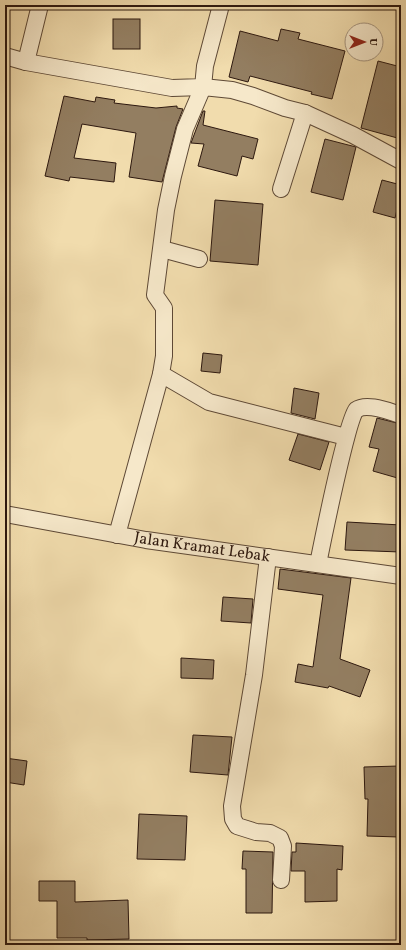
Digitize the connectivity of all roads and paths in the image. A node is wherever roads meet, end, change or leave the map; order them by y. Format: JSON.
{"nodes":[{"id":1,"x":40,"y":5,"type":"edge"},
{"id":2,"x":221,"y":5,"type":"edge"},
{"id":3,"x":5,"y":56,"type":"edge"},
{"id":4,"x":26,"y":62,"type":"junction"},
{"id":5,"x":203,"y":87,"type":"junction"},
{"id":6,"x":306,"y":113,"type":"junction"},
{"id":7,"x":401,"y":161,"type":"edge"},
{"id":8,"x":281,"y":189,"type":"dead end"},
{"id":9,"x":162,"y":250,"type":"junction"},
{"id":10,"x":199,"y":259,"type":"dead end"},
{"id":11,"x":161,"y":374,"type":"junction"},
{"id":12,"x":401,"y":415,"type":"edge"},
{"id":13,"x":346,"y":437,"type":"junction"},
{"id":14,"x":5,"y":514,"type":"edge"},
{"id":15,"x":116,"y":535,"type":"junction"},
{"id":16,"x":268,"y":557,"type":"junction"},
{"id":17,"x":318,"y":564,"type":"junction"},
{"id":18,"x":401,"y":576,"type":"edge"},
{"id":19,"x":281,"y":880,"type":"dead end"}],
"edges":[{"from":1,"to":4,"type":"street"},
{"from":2,"to":5,"type":"street"},
{"from":3,"to":4,"type":"street"},
{"from":4,"to":5,"type":"street"},
{"from":5,"to":6,"type":"street"},
{"from":5,"to":9,"type":"street"},
{"from":6,"to":7,"type":"street"},
{"from":6,"to":8,"type":"street"},
{"from":9,"to":10,"type":"street"},
{"from":9,"to":11,"type":"street"},
{"from":11,"to":13,"type":"street"},
{"from":11,"to":15,"type":"street"},
{"from":12,"to":13,"type":"street"},
{"from":13,"to":17,"type":"street"},
{"from":14,"to":15,"type":"street","name":"Jalan Kramat Lebak"},
{"from":15,"to":16,"type":"street","name":"Jalan Kramat Lebak"},
{"from":16,"to":17,"type":"street","name":"Jalan Kramat Lebak"},
{"from":16,"to":19,"type":"street"},
{"from":17,"to":18,"type":"street","name":"Jalan Kramat Lebak"}]}
